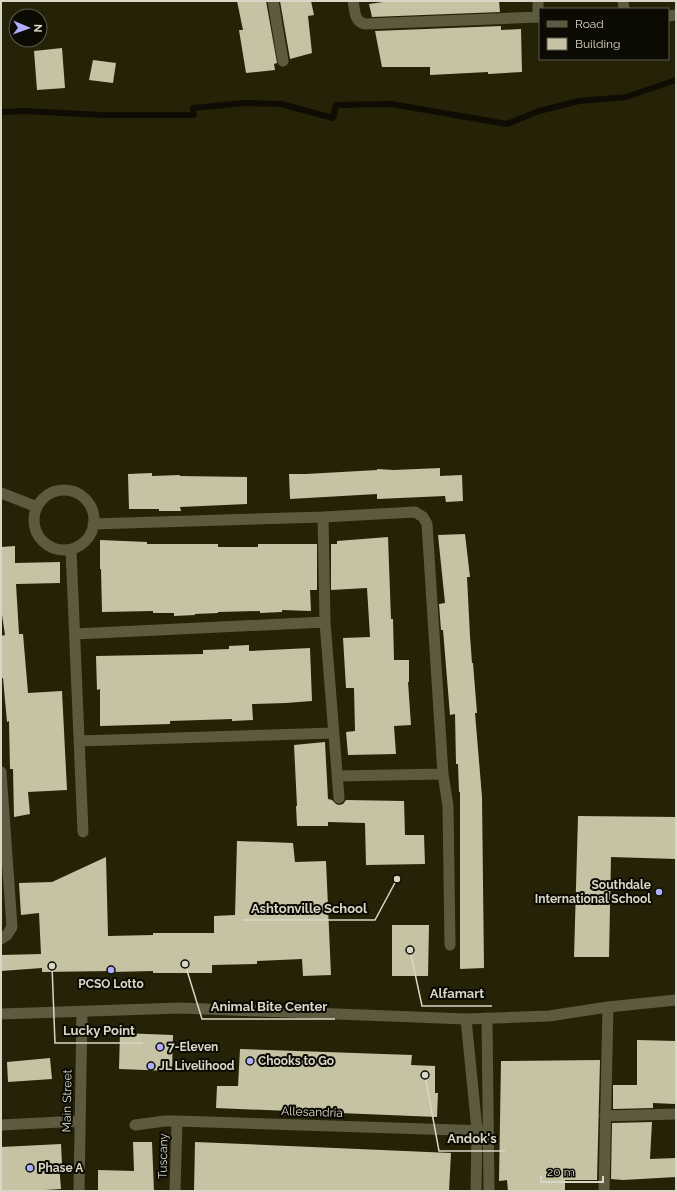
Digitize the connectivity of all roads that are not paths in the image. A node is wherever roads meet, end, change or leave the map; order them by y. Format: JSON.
{"nodes":[{"id":1,"x":273,"y":1,"type":"edge"},
{"id":2,"x":353,"y":1,"type":"edge"},
{"id":3,"x":538,"y":1,"type":"edge"},
{"id":4,"x":539,"y":17,"type":"edge"},
{"id":5,"x":283,"y":61,"type":"dead end"},
{"id":6,"x":1,"y":493,"type":"edge"},
{"id":7,"x":37,"y":507,"type":"junction"},
{"id":8,"x":323,"y":517,"type":"junction"},
{"id":9,"x":93,"y":524,"type":"junction"},
{"id":10,"x":71,"y":550,"type":"junction"},
{"id":11,"x":325,"y":622,"type":"junction"},
{"id":12,"x":74,"y":634,"type":"junction"},
{"id":13,"x":334,"y":733,"type":"junction"},
{"id":14,"x":79,"y":741,"type":"junction"},
{"id":15,"x":1,"y":772,"type":"edge"},
{"id":16,"x":442,"y":774,"type":"junction"},
{"id":17,"x":338,"y":776,"type":"junction"},
{"id":18,"x":339,"y":798,"type":"dead end"},
{"id":19,"x":83,"y":832,"type":"dead end"},
{"id":20,"x":1,"y":939,"type":"edge"},
{"id":21,"x":450,"y":944,"type":"dead end"},
{"id":22,"x":676,"y":1000,"type":"edge"},
{"id":23,"x":608,"y":1007,"type":"junction"},
{"id":24,"x":82,"y":1012,"type":"junction"},
{"id":25,"x":1,"y":1014,"type":"edge"},
{"id":26,"x":466,"y":1018,"type":"junction"},
{"id":27,"x":487,"y":1018,"type":"junction"},
{"id":28,"x":676,"y":1114,"type":"edge"},
{"id":29,"x":605,"y":1116,"type":"junction"},
{"id":30,"x":80,"y":1120,"type":"junction"},
{"id":31,"x":177,"y":1121,"type":"junction"},
{"id":32,"x":1,"y":1125,"type":"edge"},
{"id":33,"x":135,"y":1125,"type":"dead end"},
{"id":34,"x":477,"y":1130,"type":"junction"},
{"id":35,"x":488,"y":1131,"type":"junction"},
{"id":36,"x":79,"y":1191,"type":"edge"},
{"id":37,"x":175,"y":1191,"type":"edge"},
{"id":38,"x":476,"y":1191,"type":"edge"},
{"id":39,"x":489,"y":1191,"type":"edge"},
{"id":40,"x":604,"y":1191,"type":"edge"}],
"edges":[{"from":1,"to":5,"type":"street"},
{"from":2,"to":4,"type":"street"},
{"from":3,"to":4,"type":"street"},
{"from":6,"to":7,"type":"street"},
{"from":7,"to":9,"type":"street"},
{"from":7,"to":10,"type":"street"},
{"from":8,"to":9,"type":"street"},
{"from":8,"to":11,"type":"street"},
{"from":8,"to":16,"type":"street"},
{"from":9,"to":10,"type":"street"},
{"from":10,"to":12,"type":"street"},
{"from":11,"to":12,"type":"street"},
{"from":11,"to":13,"type":"street"},
{"from":12,"to":14,"type":"street"},
{"from":13,"to":14,"type":"street"},
{"from":13,"to":17,"type":"street"},
{"from":14,"to":19,"type":"street"},
{"from":15,"to":20,"type":"street"},
{"from":16,"to":17,"type":"street"},
{"from":16,"to":21,"type":"street"},
{"from":17,"to":18,"type":"street"},
{"from":22,"to":23,"type":"street"},
{"from":23,"to":27,"type":"street"},
{"from":23,"to":29,"type":"street"},
{"from":24,"to":25,"type":"street"},
{"from":24,"to":26,"type":"street"},
{"from":24,"to":30,"type":"street","name":"Main Street"},
{"from":26,"to":27,"type":"street"},
{"from":26,"to":34,"type":"street"},
{"from":27,"to":35,"type":"street"},
{"from":28,"to":29,"type":"street"},
{"from":29,"to":40,"type":"street"},
{"from":30,"to":32,"type":"street"},
{"from":30,"to":36,"type":"street","name":"Main Street"},
{"from":31,"to":33,"type":"street","name":"Allesandria"},
{"from":31,"to":34,"type":"street","name":"Allesandria"},
{"from":31,"to":37,"type":"street","name":"Tuscany"},
{"from":34,"to":35,"type":"street","name":"Allesandria"},
{"from":34,"to":38,"type":"street"},
{"from":35,"to":39,"type":"street"}]}
